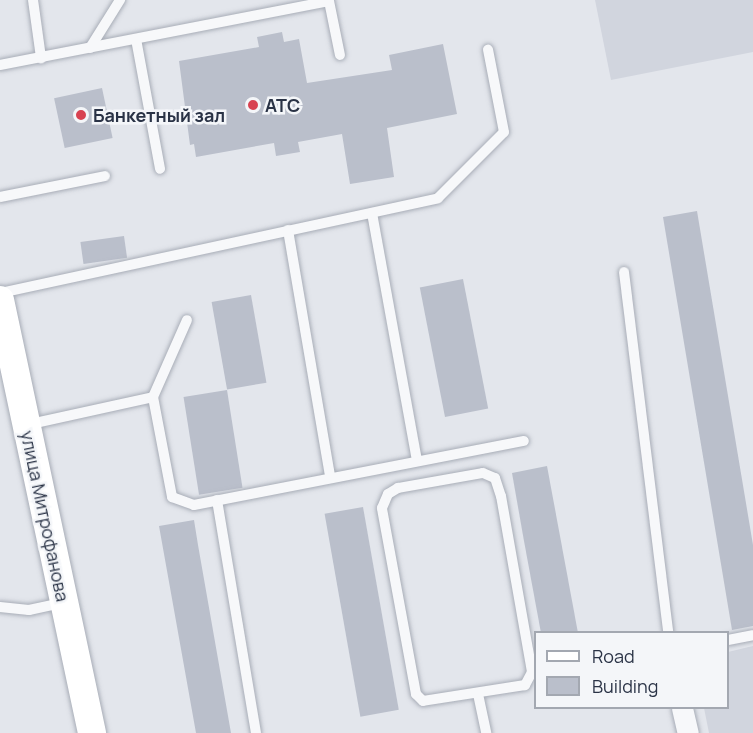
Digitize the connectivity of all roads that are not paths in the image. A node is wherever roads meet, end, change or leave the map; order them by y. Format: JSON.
{"nodes":[{"id":1,"x":33,"y":0,"type":"edge"},
{"id":2,"x":120,"y":0,"type":"edge"},
{"id":3,"x":136,"y":39,"type":"junction"},
{"id":4,"x":90,"y":48,"type":"junction"},
{"id":5,"x":488,"y":50,"type":"dead end"},
{"id":6,"x":340,"y":55,"type":"dead end"},
{"id":7,"x":41,"y":58,"type":"junction"},
{"id":8,"x":0,"y":65,"type":"edge"},
{"id":9,"x":160,"y":169,"type":"dead end"},
{"id":10,"x":105,"y":176,"type":"dead end"},
{"id":11,"x":0,"y":197,"type":"edge"},
{"id":12,"x":372,"y":213,"type":"junction"},
{"id":13,"x":288,"y":230,"type":"junction"},
{"id":14,"x":624,"y":272,"type":"dead end"},
{"id":15,"x":0,"y":293,"type":"edge"},
{"id":16,"x":0,"y":300,"type":"edge"},
{"id":17,"x":188,"y":320,"type":"dead end"},
{"id":18,"x":153,"y":397,"type":"junction"},
{"id":19,"x":26,"y":425,"type":"junction"},
{"id":20,"x":524,"y":441,"type":"dead end"},
{"id":21,"x":417,"y":460,"type":"junction"},
{"id":22,"x":330,"y":477,"type":"junction"},
{"id":23,"x":217,"y":500,"type":"junction"},
{"id":24,"x":63,"y":603,"type":"junction"},
{"id":25,"x":0,"y":607,"type":"edge"},
{"id":26,"x":668,"y":631,"type":"edge"},
{"id":27,"x":753,"y":635,"type":"edge"},
{"id":28,"x":729,"y":640,"type":"edge"},
{"id":29,"x":478,"y":694,"type":"junction"},
{"id":30,"x":682,"y":709,"type":"edge"},
{"id":31,"x":92,"y":733,"type":"edge"},
{"id":32,"x":256,"y":733,"type":"edge"},
{"id":33,"x":486,"y":733,"type":"edge"},
{"id":34,"x":688,"y":733,"type":"edge"}],
"edges":[{"from":1,"to":7,"type":"lane"},
{"from":2,"to":4,"type":"lane"},
{"from":3,"to":4,"type":"lane"},
{"from":3,"to":6,"type":"lane"},
{"from":3,"to":9,"type":"lane"},
{"from":4,"to":7,"type":"lane"},
{"from":5,"to":12,"type":"lane"},
{"from":7,"to":8,"type":"lane"},
{"from":10,"to":11,"type":"lane"},
{"from":12,"to":13,"type":"lane"},
{"from":12,"to":21,"type":"lane"},
{"from":13,"to":15,"type":"lane"},
{"from":13,"to":22,"type":"lane"},
{"from":14,"to":26,"type":"lane"},
{"from":16,"to":19,"type":"main road","name":"улица Митрофанова"},
{"from":17,"to":18,"type":"lane"},
{"from":18,"to":19,"type":"lane"},
{"from":18,"to":23,"type":"lane"},
{"from":19,"to":24,"type":"main road","name":"улица Митрофанова"},
{"from":20,"to":21,"type":"lane"},
{"from":21,"to":22,"type":"lane"},
{"from":22,"to":23,"type":"lane"},
{"from":23,"to":32,"type":"lane"},
{"from":24,"to":25,"type":"lane"},
{"from":24,"to":31,"type":"main road","name":"улица Митрофанова"},
{"from":27,"to":28,"type":"lane"},
{"from":29,"to":29,"type":"lane"},
{"from":29,"to":33,"type":"lane"},
{"from":30,"to":34,"type":"street"}]}
